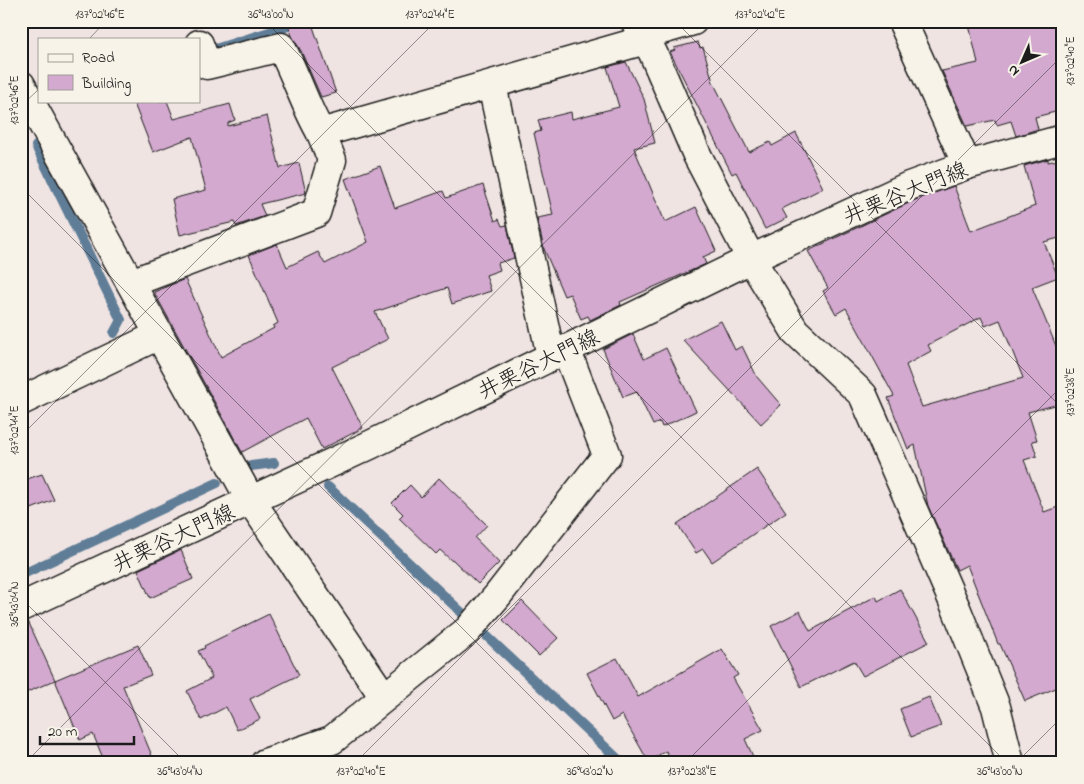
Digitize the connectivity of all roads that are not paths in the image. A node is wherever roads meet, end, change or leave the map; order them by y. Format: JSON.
{"nodes":[{"id":1,"x":693,"y":21,"type":"edge"},
{"id":2,"x":902,"y":21,"type":"edge"},
{"id":3,"x":642,"y":32,"type":"edge"},
{"id":4,"x":200,"y":47,"type":"edge"},
{"id":5,"x":492,"y":85,"type":"junction"},
{"id":6,"x":29,"y":92,"type":"edge"},
{"id":7,"x":321,"y":133,"type":"junction"},
{"id":8,"x":1063,"y":139,"type":"edge"},
{"id":9,"x":966,"y":165,"type":"junction"},
{"id":10,"x":751,"y":259,"type":"junction"},
{"id":11,"x":131,"y":283,"type":"junction"},
{"id":12,"x":159,"y":335,"type":"junction"},
{"id":13,"x":558,"y":353,"type":"junction"},
{"id":14,"x":21,"y":401,"type":"edge"},
{"id":15,"x":251,"y":501,"type":"junction"},
{"id":16,"x":21,"y":607,"type":"edge"},
{"id":17,"x":384,"y":697,"type":"junction"},
{"id":18,"x":265,"y":763,"type":"edge"},
{"id":19,"x":1010,"y":763,"type":"edge"}],
"edges":[{"from":1,"to":3,"type":"street"},
{"from":2,"to":9,"type":"street"},
{"from":3,"to":5,"type":"street"},
{"from":3,"to":10,"type":"street"},
{"from":4,"to":7,"type":"street"},
{"from":5,"to":7,"type":"street"},
{"from":5,"to":13,"type":"street"},
{"from":6,"to":11,"type":"street"},
{"from":7,"to":11,"type":"street"},
{"from":8,"to":9,"type":"street","name":"井栗谷大門線"},
{"from":9,"to":10,"type":"street","name":"井栗谷大門線"},
{"from":10,"to":13,"type":"street","name":"井栗谷大門線"},
{"from":10,"to":19,"type":"street"},
{"from":11,"to":12,"type":"street"},
{"from":12,"to":14,"type":"street"},
{"from":12,"to":15,"type":"street"},
{"from":13,"to":15,"type":"street","name":"井栗谷大門線"},
{"from":13,"to":17,"type":"street"},
{"from":15,"to":16,"type":"street","name":"井栗谷大門線"},
{"from":15,"to":17,"type":"street"},
{"from":17,"to":18,"type":"street"}]}
